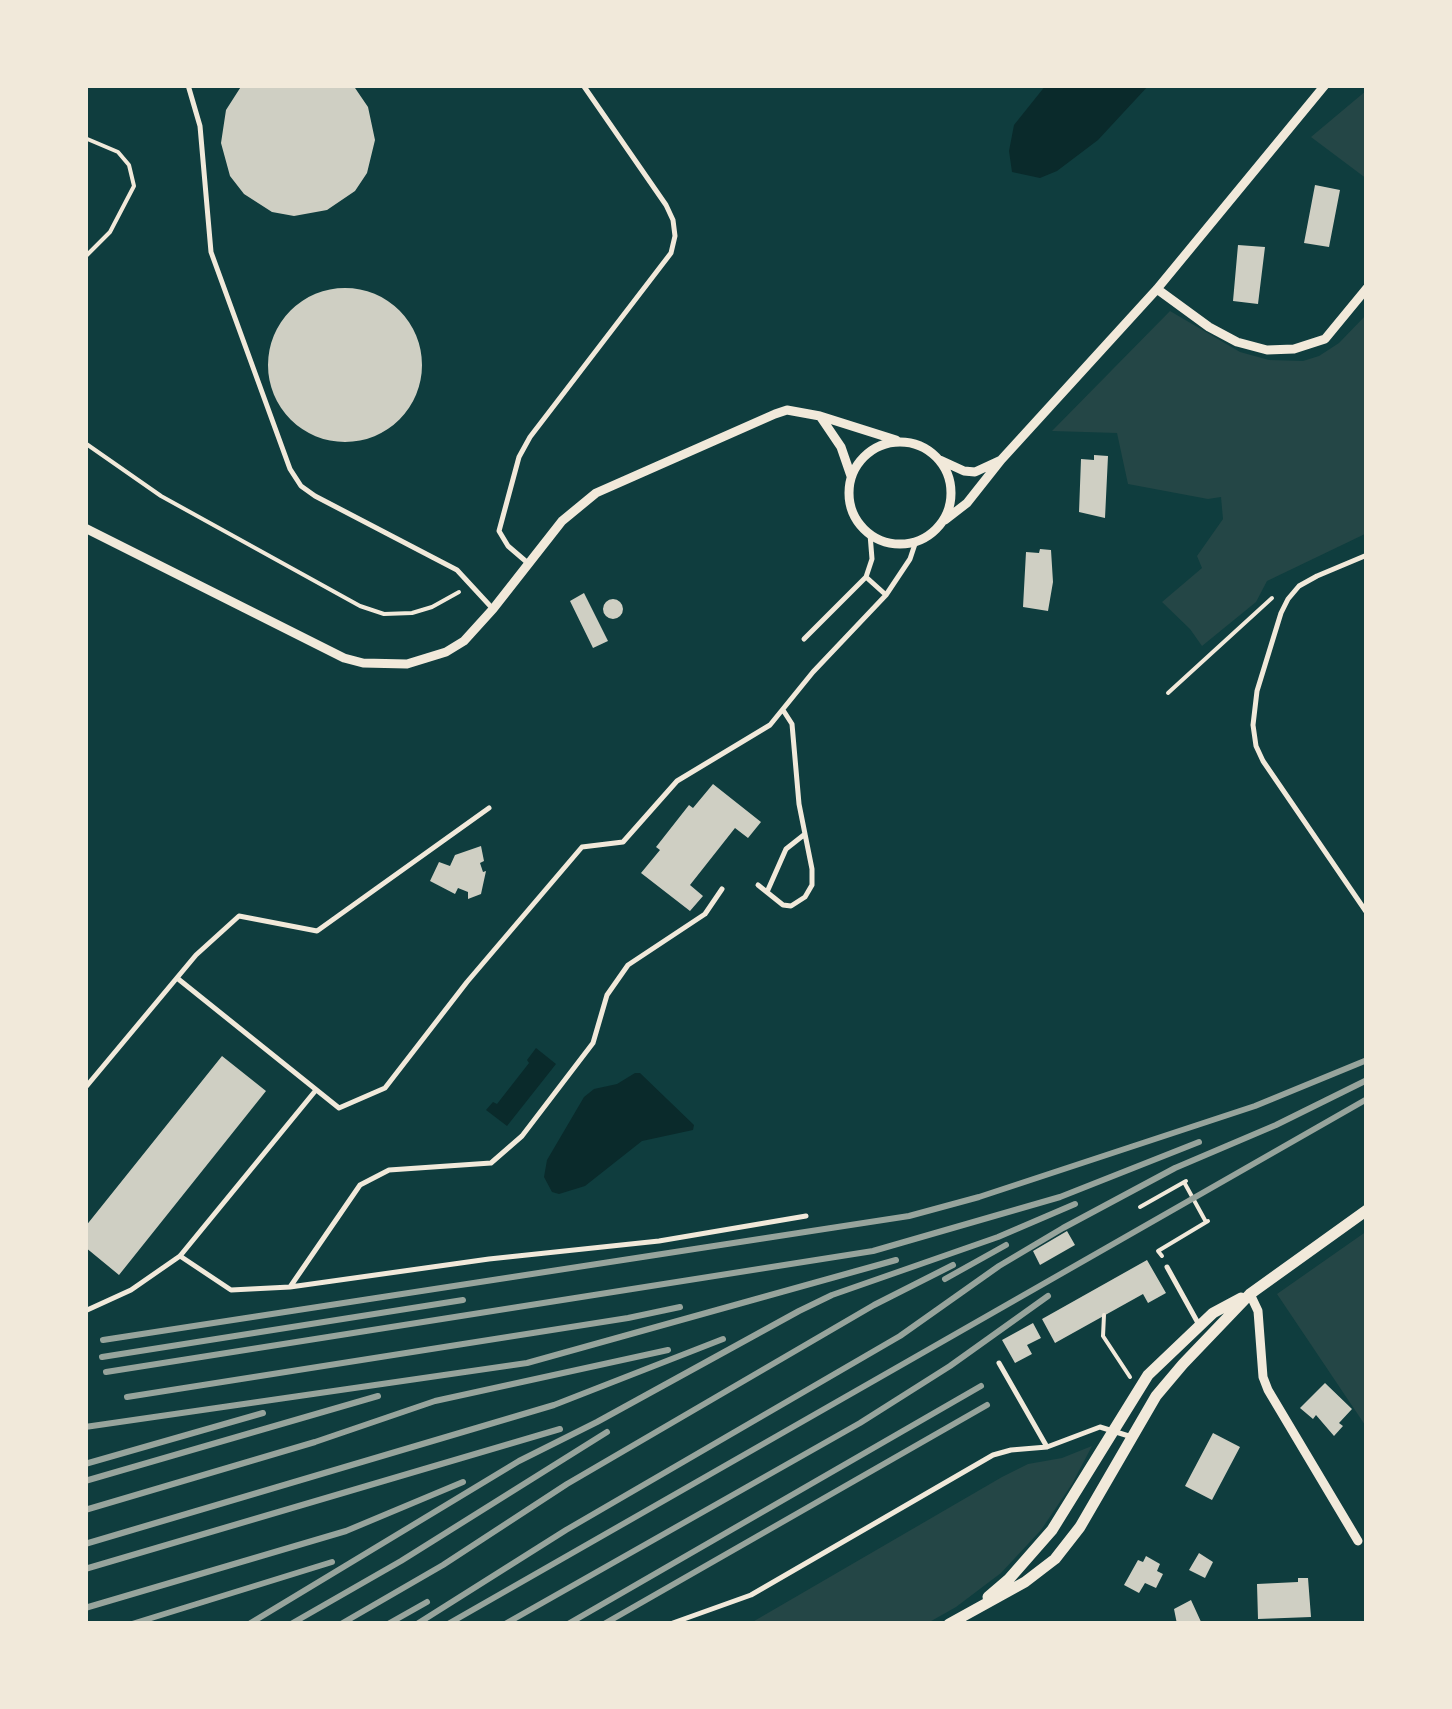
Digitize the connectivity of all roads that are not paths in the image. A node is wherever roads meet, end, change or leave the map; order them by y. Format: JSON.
{"nodes":[{"id":1,"x":188,"y":85,"type":"edge"},
{"id":2,"x":583,"y":85,"type":"edge"},
{"id":3,"x":1325,"y":85,"type":"edge"},
{"id":4,"x":1156,"y":288,"type":"junction"},
{"id":5,"x":1367,"y":288,"type":"edge"},
{"id":6,"x":820,"y":416,"type":"junction"},
{"id":7,"x":899,"y":442,"type":"junction"},
{"id":8,"x":939,"y":460,"type":"junction"},
{"id":9,"x":1001,"y":460,"type":"junction"},
{"id":10,"x":852,"y":476,"type":"junction"},
{"id":11,"x":942,"y":521,"type":"junction"},
{"id":12,"x":85,"y":528,"type":"edge"},
{"id":13,"x":870,"y":534,"type":"junction"},
{"id":14,"x":916,"y":541,"type":"junction"},
{"id":15,"x":1367,"y":555,"type":"edge"},
{"id":16,"x":528,"y":564,"type":"junction"},
{"id":17,"x":866,"y":577,"type":"junction"},
{"id":18,"x":886,"y":595,"type":"junction"},
{"id":19,"x":493,"y":609,"type":"junction"},
{"id":20,"x":804,"y":638,"type":"dead end"},
{"id":21,"x":783,"y":710,"type":"junction"},
{"id":22,"x":489,"y":808,"type":"dead end"},
{"id":23,"x":805,"y":834,"type":"junction"},
{"id":24,"x":758,"y":885,"type":"dead end"},
{"id":25,"x":722,"y":889,"type":"dead end"},
{"id":26,"x":767,"y":893,"type":"junction"},
{"id":27,"x":1367,"y":913,"type":"edge"},
{"id":28,"x":177,"y":978,"type":"junction"},
{"id":29,"x":85,"y":1088,"type":"edge"},
{"id":30,"x":316,"y":1090,"type":"junction"},
{"id":31,"x":1367,"y":1210,"type":"edge"},
{"id":32,"x":806,"y":1216,"type":"dead end"},
{"id":33,"x":180,"y":1256,"type":"junction"},
{"id":34,"x":1167,"y":1266,"type":"dead end"},
{"id":35,"x":290,"y":1287,"type":"junction"},
{"id":36,"x":1250,"y":1294,"type":"junction"},
{"id":37,"x":85,"y":1311,"type":"edge"},
{"id":38,"x":1200,"y":1326,"type":"junction"},
{"id":39,"x":1208,"y":1338,"type":"junction"},
{"id":40,"x":1000,"y":1363,"type":"dead end"},
{"id":41,"x":1112,"y":1430,"type":"junction"},
{"id":42,"x":1132,"y":1437,"type":"junction"},
{"id":43,"x":1047,"y":1447,"type":"junction"},
{"id":44,"x":1358,"y":1541,"type":"dead end"},
{"id":45,"x":973,"y":1618,"type":"edge"},
{"id":46,"x":670,"y":1624,"type":"edge"},
{"id":47,"x":949,"y":1624,"type":"edge"}],
"edges":[{"from":1,"to":19,"type":"lane"},
{"from":2,"to":16,"type":"lane"},
{"from":3,"to":4,"type":"street"},
{"from":4,"to":5,"type":"street"},
{"from":4,"to":9,"type":"street"},
{"from":6,"to":7,"type":"street"},
{"from":6,"to":10,"type":"street"},
{"from":6,"to":16,"type":"street"},
{"from":7,"to":8,"type":"street"},
{"from":7,"to":10,"type":"street"},
{"from":8,"to":9,"type":"street"},
{"from":8,"to":11,"type":"street"},
{"from":9,"to":11,"type":"street"},
{"from":10,"to":13,"type":"street"},
{"from":11,"to":14,"type":"street"},
{"from":12,"to":19,"type":"street"},
{"from":13,"to":14,"type":"street"},
{"from":13,"to":17,"type":"lane"},
{"from":14,"to":18,"type":"lane"},
{"from":15,"to":27,"type":"lane"},
{"from":16,"to":19,"type":"street"},
{"from":17,"to":18,"type":"lane"},
{"from":17,"to":20,"type":"lane"},
{"from":18,"to":21,"type":"lane"},
{"from":21,"to":23,"type":"lane"},
{"from":21,"to":30,"type":"lane"},
{"from":22,"to":28,"type":"lane"},
{"from":23,"to":26,"type":"lane"},
{"from":23,"to":26,"type":"lane"},
{"from":24,"to":26,"type":"lane"},
{"from":25,"to":35,"type":"lane"},
{"from":28,"to":29,"type":"lane"},
{"from":28,"to":30,"type":"lane"},
{"from":30,"to":33,"type":"lane"},
{"from":31,"to":36,"type":"street"},
{"from":32,"to":35,"type":"lane"},
{"from":33,"to":35,"type":"lane"},
{"from":33,"to":37,"type":"lane"},
{"from":34,"to":38,"type":"lane"},
{"from":36,"to":38,"type":"street"},
{"from":36,"to":39,"type":"street"},
{"from":36,"to":44,"type":"street"},
{"from":38,"to":39,"type":"lane"},
{"from":38,"to":41,"type":"street"},
{"from":39,"to":42,"type":"street"},
{"from":40,"to":43,"type":"lane"},
{"from":41,"to":42,"type":"lane"},
{"from":41,"to":43,"type":"lane"},
{"from":41,"to":45,"type":"street"},
{"from":42,"to":45,"type":"street"},
{"from":43,"to":46,"type":"lane"},
{"from":45,"to":47,"type":"street"}]}
